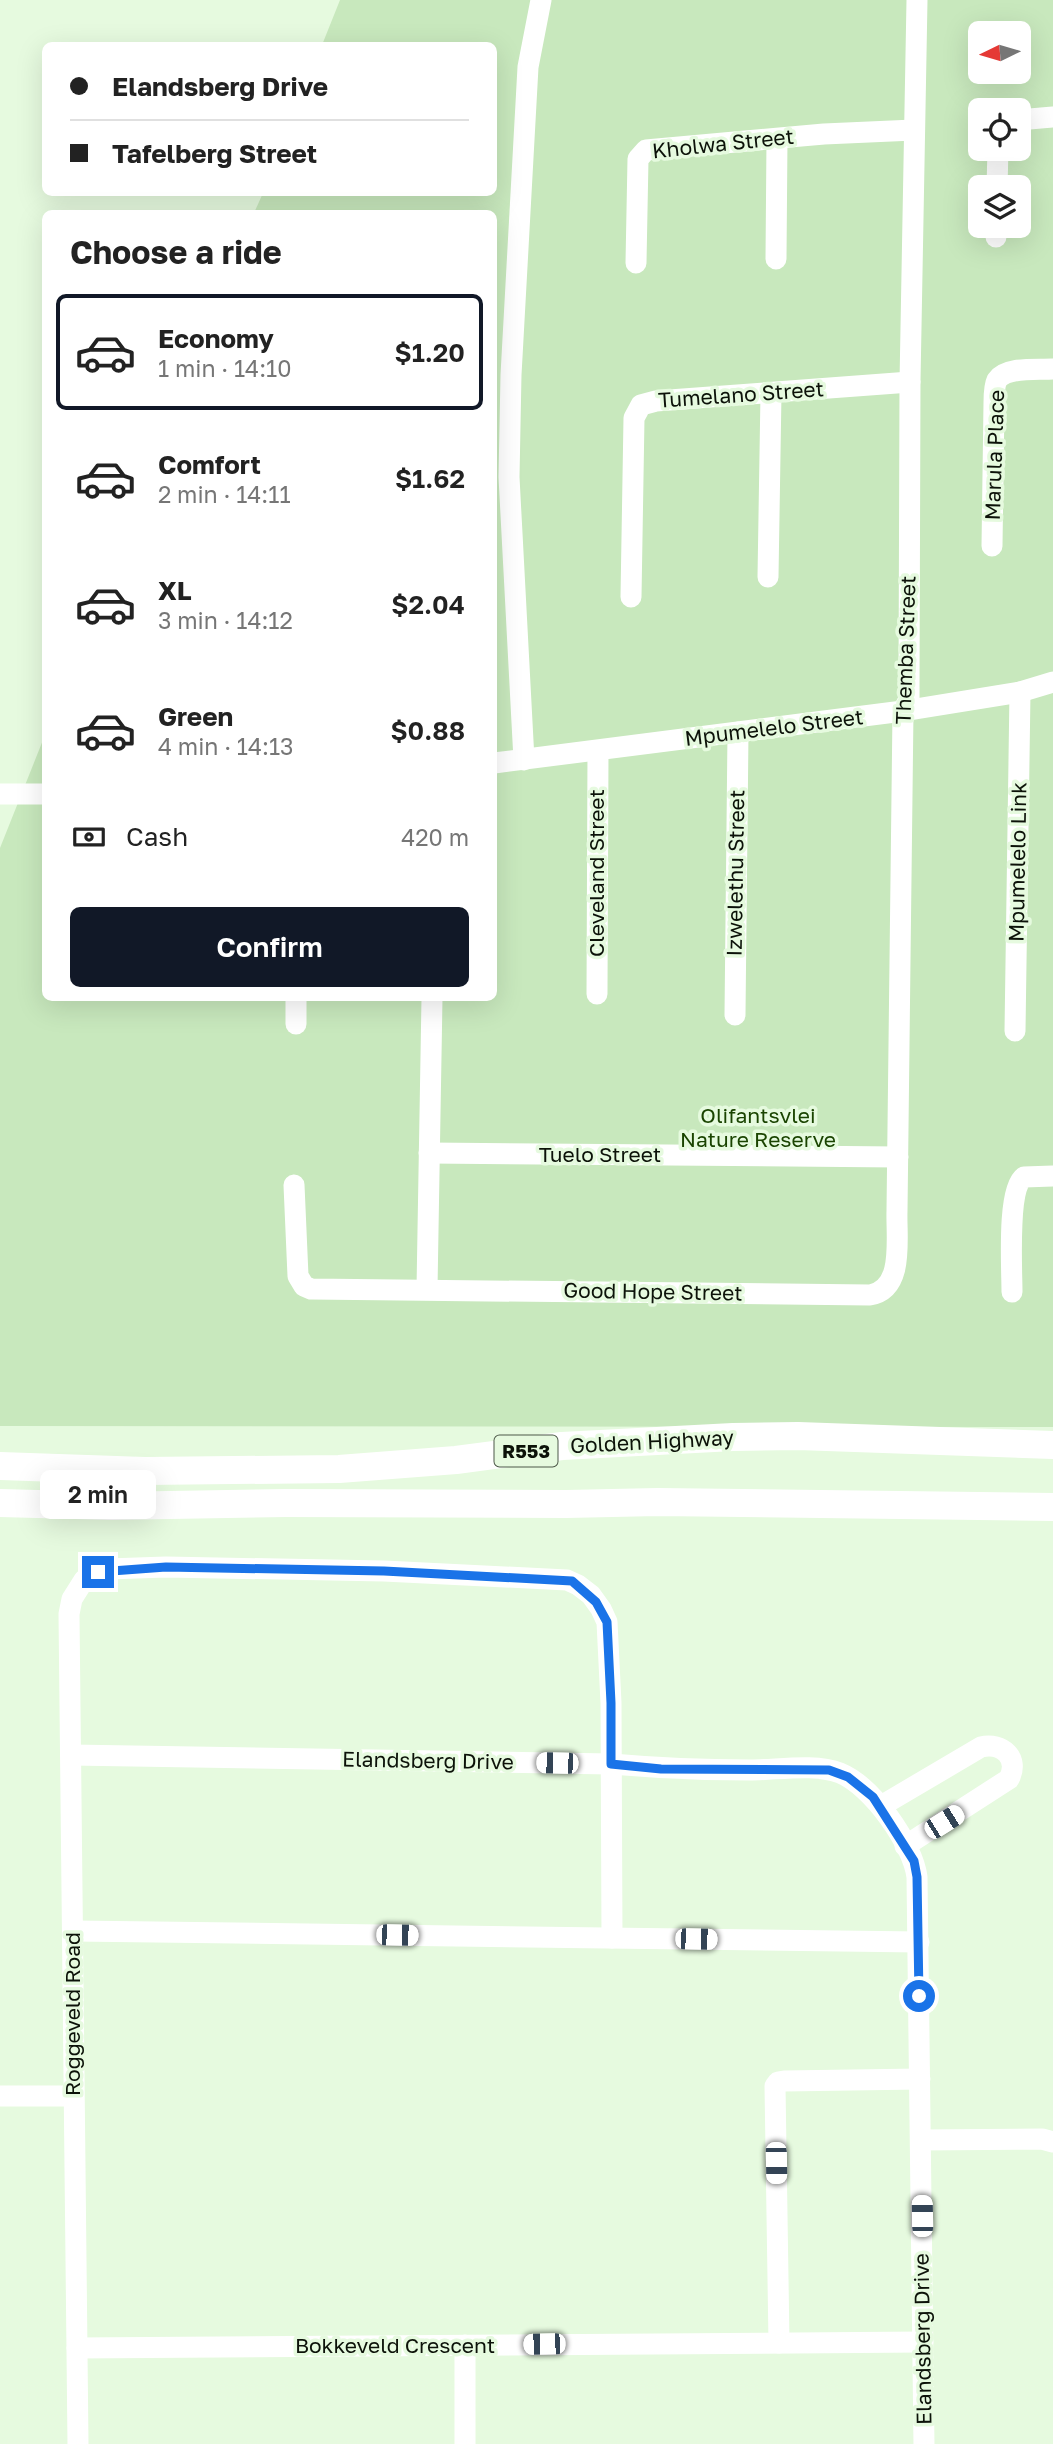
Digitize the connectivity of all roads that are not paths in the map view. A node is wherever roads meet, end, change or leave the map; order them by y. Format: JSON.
{"nodes":[{"id":1,"x":541,"y":0,"type":"edge"},
{"id":2,"x":917,"y":0,"type":"edge"},
{"id":3,"x":1053,"y":117,"type":"edge"},
{"id":4,"x":1031,"y":119,"type":"edge"},
{"id":5,"x":914,"y":130,"type":"junction"},
{"id":6,"x":777,"y":139,"type":"junction"},
{"id":7,"x":776,"y":259,"type":"dead end"},
{"id":8,"x":636,"y":263,"type":"dead end"},
{"id":9,"x":1053,"y":369,"type":"edge"},
{"id":10,"x":911,"y":382,"type":"junction"},
{"id":11,"x":771,"y":393,"type":"junction"},
{"id":12,"x":992,"y":546,"type":"dead end"},
{"id":13,"x":768,"y":577,"type":"dead end"},
{"id":14,"x":631,"y":597,"type":"dead end"},
{"id":15,"x":1053,"y":682,"type":"edge"},
{"id":16,"x":1020,"y":692,"type":"junction"},
{"id":17,"x":903,"y":711,"type":"junction"},
{"id":18,"x":738,"y":732,"type":"junction"},
{"id":19,"x":598,"y":751,"type":"junction"},
{"id":20,"x":524,"y":760,"type":"junction"},
{"id":21,"x":497,"y":764,"type":"edge"},
{"id":22,"x":0,"y":794,"type":"edge"},
{"id":23,"x":42,"y":794,"type":"edge"},
{"id":24,"x":597,"y":994,"type":"dead end"},
{"id":25,"x":296,"y":1001,"type":"edge"},
{"id":26,"x":432,"y":1001,"type":"edge"},
{"id":27,"x":735,"y":1015,"type":"dead end"},
{"id":28,"x":296,"y":1024,"type":"dead end"},
{"id":29,"x":1015,"y":1031,"type":"dead end"},
{"id":30,"x":429,"y":1153,"type":"junction"},
{"id":31,"x":898,"y":1157,"type":"junction"},
{"id":32,"x":1053,"y":1176,"type":"edge"},
{"id":33,"x":293,"y":1185,"type":"dead end"},
{"id":34,"x":427,"y":1289,"type":"junction"},
{"id":35,"x":879,"y":1293,"type":"joint"},
{"id":36,"x":1012,"y":1293,"type":"dead end"},
{"id":37,"x":1053,"y":1445,"type":"edge"},
{"id":38,"x":0,"y":1466,"type":"edge"},
{"id":39,"x":0,"y":1503,"type":"edge"},
{"id":40,"x":1053,"y":1507,"type":"edge"},
{"id":41,"x":71,"y":1755,"type":"junction"},
{"id":42,"x":611,"y":1764,"type":"junction"},
{"id":43,"x":881,"y":1806,"type":"junction"},
{"id":44,"x":905,"y":1846,"type":"junction"},
{"id":45,"x":74,"y":1931,"type":"junction"},
{"id":46,"x":612,"y":1938,"type":"junction"},
{"id":47,"x":919,"y":1942,"type":"junction"},
{"id":48,"x":920,"y":2079,"type":"junction"},
{"id":49,"x":0,"y":2096,"type":"edge"},
{"id":50,"x":73,"y":2096,"type":"junction"},
{"id":51,"x":921,"y":2140,"type":"junction"},
{"id":52,"x":1053,"y":2142,"type":"edge"},
{"id":53,"x":923,"y":2342,"type":"junction"},
{"id":54,"x":779,"y":2343,"type":"junction"},
{"id":55,"x":465,"y":2345,"type":"junction"},
{"id":56,"x":77,"y":2348,"type":"junction"},
{"id":57,"x":78,"y":2444,"type":"edge"},
{"id":58,"x":465,"y":2444,"type":"edge"},
{"id":59,"x":924,"y":2444,"type":"edge"}],
"edges":[{"from":1,"to":20,"type":"street"},
{"from":2,"to":5,"type":"street","name":"Themba Street"},
{"from":3,"to":4,"type":"street"},
{"from":5,"to":6,"type":"street","name":"Kholwa Street"},
{"from":5,"to":10,"type":"street","name":"Themba Street"},
{"from":6,"to":7,"type":"street"},
{"from":6,"to":8,"type":"street","name":"Kholwa Street"},
{"from":9,"to":12,"type":"street","name":"Marula Place"},
{"from":10,"to":11,"type":"street","name":"Tumelano Street"},
{"from":10,"to":17,"type":"street","name":"Themba Street"},
{"from":11,"to":13,"type":"street"},
{"from":11,"to":14,"type":"street","name":"Tumelano Street"},
{"from":15,"to":16,"type":"street","name":"Mpumelelo Street"},
{"from":16,"to":17,"type":"street","name":"Mpumelelo Street"},
{"from":16,"to":29,"type":"street","name":"Mpumelelo Link"},
{"from":17,"to":18,"type":"street","name":"Mpumelelo Street"},
{"from":17,"to":31,"type":"street","name":"Themba Street"},
{"from":18,"to":19,"type":"street","name":"Mpumelelo Street"},
{"from":18,"to":27,"type":"street","name":"Izwelethu Street"},
{"from":19,"to":20,"type":"street","name":"Mpumelelo Street"},
{"from":19,"to":24,"type":"street","name":"Cleveland Street"},
{"from":20,"to":21,"type":"street","name":"Mpumelelo Street"},
{"from":22,"to":23,"type":"street"},
{"from":25,"to":28,"type":"street"},
{"from":26,"to":30,"type":"street"},
{"from":30,"to":31,"type":"street","name":"Tuelo Street"},
{"from":30,"to":34,"type":"street"},
{"from":31,"to":35,"type":"street","name":"Themba Street"},
{"from":32,"to":36,"type":"street"},
{"from":33,"to":34,"type":"street","name":"Good Hope Street"},
{"from":34,"to":35,"type":"street","name":"Good Hope Street"},
{"from":37,"to":38,"type":"main road","name":"Golden Highway","number":"R553"},
{"from":39,"to":40,"type":"main road"},
{"from":41,"to":42,"type":"street","name":"Elandsberg Drive"},
{"from":41,"to":42,"type":"street","name":"Roggeveld Road"},
{"from":41,"to":45,"type":"street","name":"Roggeveld Road"},
{"from":42,"to":43,"type":"street","name":"Elandsberg Drive"},
{"from":42,"to":46,"type":"street"},
{"from":43,"to":44,"type":"street","name":"Elandsberg Drive"},
{"from":43,"to":44,"type":"street"},
{"from":44,"to":47,"type":"street","name":"Elandsberg Drive"},
{"from":45,"to":46,"type":"street"},
{"from":45,"to":50,"type":"street","name":"Roggeveld Road"},
{"from":46,"to":47,"type":"street"},
{"from":47,"to":48,"type":"street","name":"Elandsberg Drive"},
{"from":48,"to":51,"type":"street","name":"Elandsberg Drive"},
{"from":48,"to":54,"type":"street"},
{"from":49,"to":50,"type":"street"},
{"from":50,"to":56,"type":"street","name":"Roggeveld Road"},
{"from":51,"to":52,"type":"street"},
{"from":51,"to":53,"type":"street","name":"Elandsberg Drive"},
{"from":53,"to":54,"type":"street","name":"Bokkeveld Crescent"},
{"from":53,"to":59,"type":"street","name":"Elandsberg Drive"},
{"from":54,"to":55,"type":"street","name":"Bokkeveld Crescent"},
{"from":55,"to":56,"type":"street","name":"Bokkeveld Crescent"},
{"from":55,"to":58,"type":"street"},
{"from":56,"to":57,"type":"street","name":"Roggeveld Road"}]}
